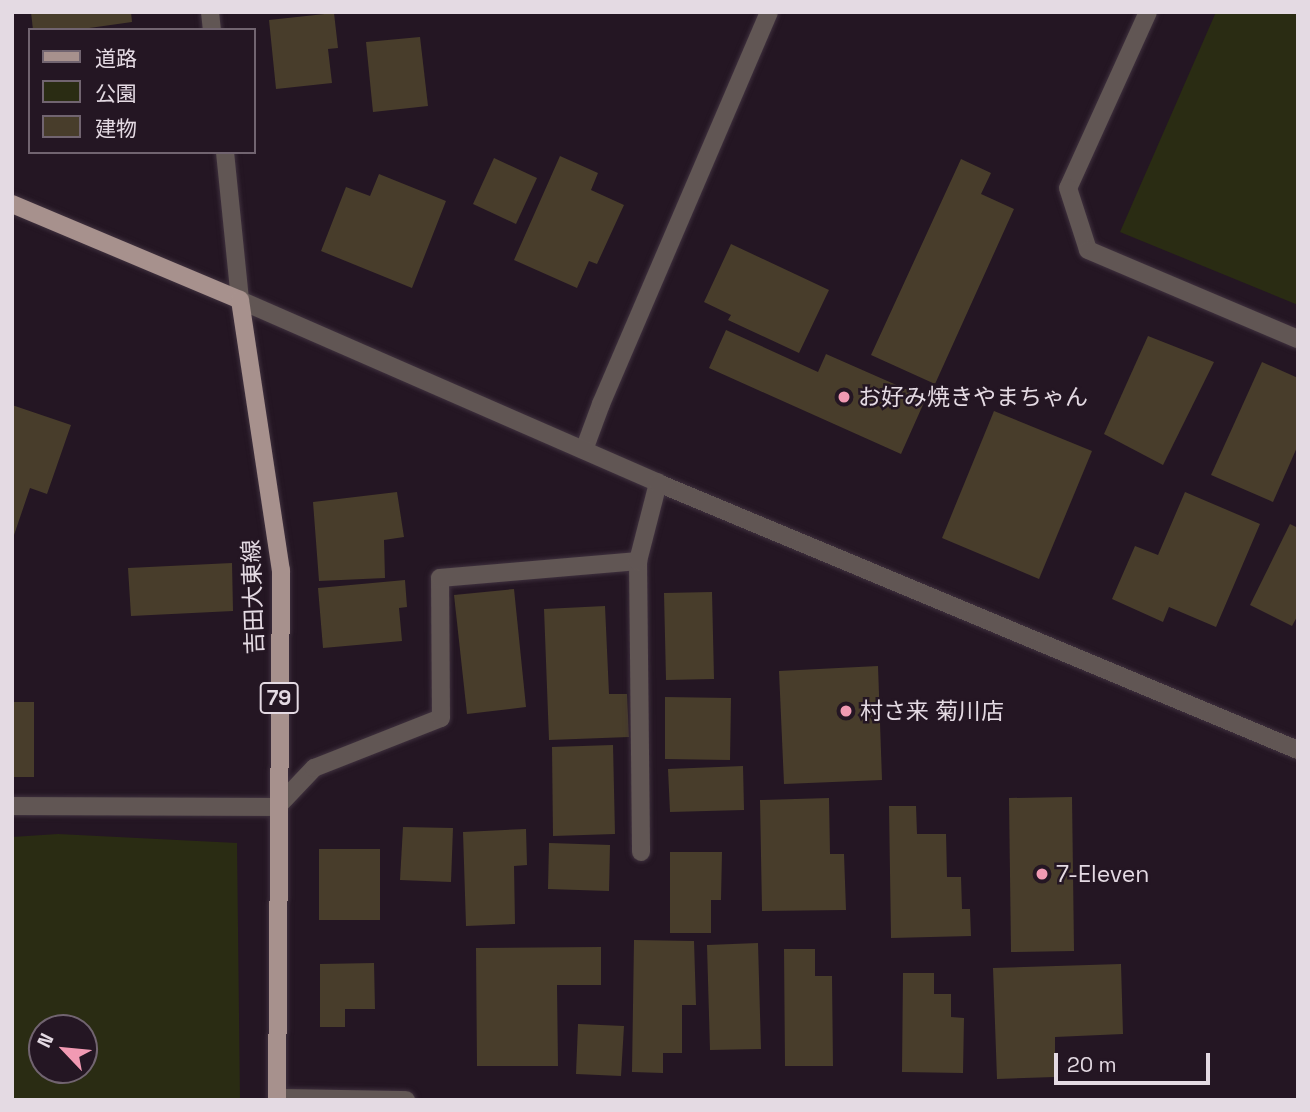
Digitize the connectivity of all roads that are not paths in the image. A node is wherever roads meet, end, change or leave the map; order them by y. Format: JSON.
{"nodes":[{"id":1,"x":769,"y":12,"type":"edge"},
{"id":2,"x":1148,"y":12,"type":"edge"},
{"id":3,"x":225,"y":154,"type":"edge"},
{"id":4,"x":12,"y":204,"type":"edge"},
{"id":5,"x":240,"y":300,"type":"junction"},
{"id":6,"x":1298,"y":339,"type":"edge"},
{"id":7,"x":584,"y":450,"type":"junction"},
{"id":8,"x":659,"y":483,"type":"junction"},
{"id":9,"x":638,"y":561,"type":"junction"},
{"id":10,"x":1298,"y":750,"type":"edge"},
{"id":11,"x":12,"y":806,"type":"edge"},
{"id":12,"x":277,"y":807,"type":"junction"},
{"id":13,"x":641,"y":852,"type":"dead end"},
{"id":14,"x":277,"y":1099,"type":"edge"},
{"id":15,"x":406,"y":1100,"type":"edge"}],
"edges":[{"from":1,"to":7,"type":"street"},
{"from":2,"to":6,"type":"street"},
{"from":3,"to":5,"type":"street"},
{"from":4,"to":5,"type":"main road"},
{"from":5,"to":7,"type":"street"},
{"from":5,"to":12,"type":"main road","name":"吉田大東線","number":"79"},
{"from":7,"to":8,"type":"street"},
{"from":8,"to":9,"type":"street"},
{"from":8,"to":10,"type":"street"},
{"from":9,"to":12,"type":"street"},
{"from":9,"to":13,"type":"street"},
{"from":11,"to":12,"type":"street"},
{"from":12,"to":14,"type":"main road","name":"吉田大東線","number":"79"},
{"from":14,"to":15,"type":"street"}]}
